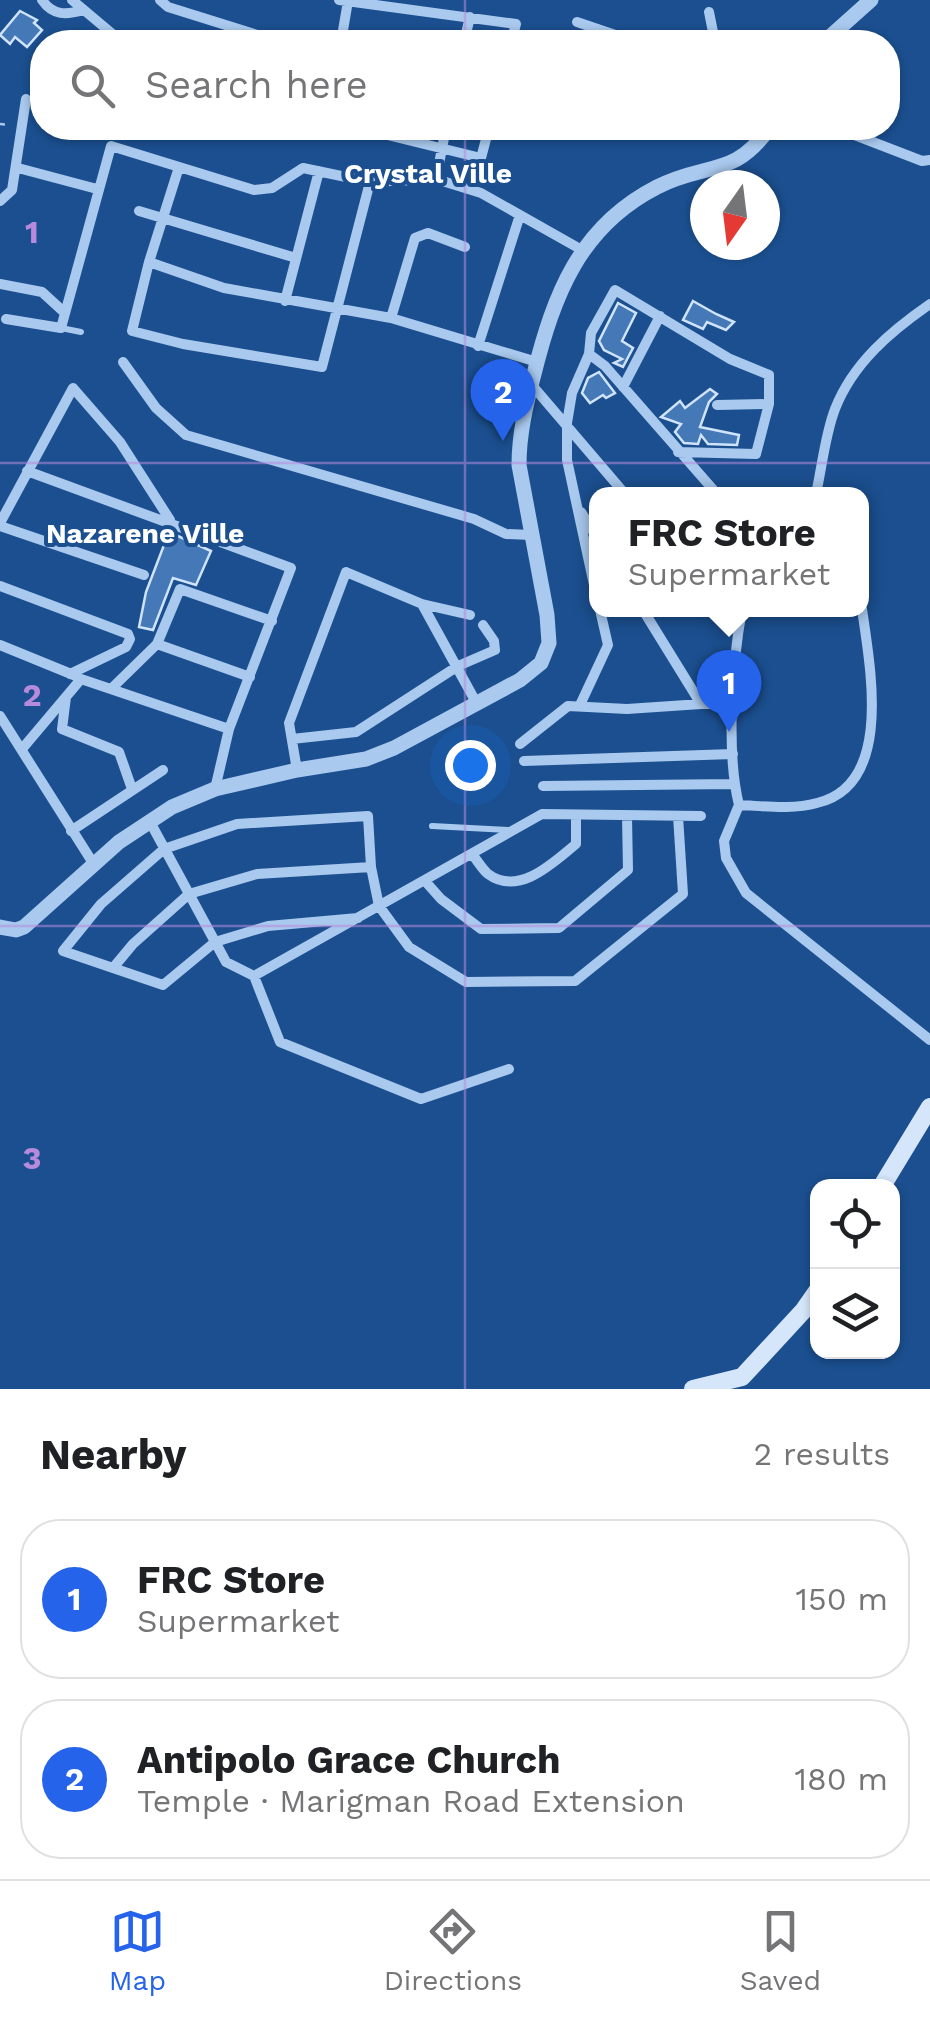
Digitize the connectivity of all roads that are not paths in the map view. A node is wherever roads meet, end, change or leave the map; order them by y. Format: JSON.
{"nodes":[{"id":1,"x":42,"y":0,"type":"edge"},
{"id":2,"x":72,"y":0,"type":"edge"},
{"id":3,"x":339,"y":0,"type":"edge"},
{"id":4,"x":872,"y":0,"type":"edge"},
{"id":5,"x":348,"y":1,"type":"edge"},
{"id":6,"x":167,"y":2,"type":"edge"},
{"id":7,"x":84,"y":10,"type":"junction"},
{"id":8,"x":709,"y":12,"type":"dead end"},
{"id":9,"x":470,"y":17,"type":"junction"},
{"id":10,"x":577,"y":22,"type":"dead end"},
{"id":11,"x":108,"y":30,"type":"edge"},
{"id":12,"x":246,"y":30,"type":"edge"},
{"id":13,"x":343,"y":30,"type":"edge"},
{"id":14,"x":467,"y":30,"type":"edge"},
{"id":15,"x":514,"y":30,"type":"edge"},
{"id":16,"x":601,"y":30,"type":"edge"},
{"id":17,"x":713,"y":30,"type":"edge"},
{"id":18,"x":838,"y":30,"type":"edge"},
{"id":19,"x":26,"y":99,"type":"dead end"},
{"id":20,"x":408,"y":140,"type":"edge"},
{"id":21,"x":443,"y":140,"type":"edge"},
{"id":22,"x":485,"y":140,"type":"edge"},
{"id":23,"x":761,"y":140,"type":"edge"},
{"id":24,"x":868,"y":140,"type":"edge"},
{"id":25,"x":441,"y":148,"type":"junction"},
{"id":26,"x":930,"y":160,"type":"edge"},
{"id":27,"x":179,"y":167,"type":"junction"},
{"id":28,"x":18,"y":168,"type":"junction"},
{"id":29,"x":320,"y":171,"type":"junction"},
{"id":30,"x":436,"y":179,"type":"junction"},
{"id":31,"x":370,"y":182,"type":"junction"},
{"id":32,"x":97,"y":189,"type":"junction"},
{"id":33,"x":0,"y":201,"type":"edge"},
{"id":34,"x":139,"y":211,"type":"dead end"},
{"id":35,"x":520,"y":215,"type":"junction"},
{"id":36,"x":163,"y":218,"type":"junction"},
{"id":37,"x":464,"y":246,"type":"dead end"},
{"id":38,"x":582,"y":250,"type":"junction"},
{"id":39,"x":296,"y":258,"type":"junction"},
{"id":40,"x":149,"y":262,"type":"junction"},
{"id":41,"x":0,"y":284,"type":"edge"},
{"id":42,"x":285,"y":301,"type":"junction"},
{"id":43,"x":930,"y":304,"type":"edge"},
{"id":44,"x":336,"y":308,"type":"junction"},
{"id":45,"x":65,"y":313,"type":"junction"},
{"id":46,"x":660,"y":316,"type":"junction"},
{"id":47,"x":391,"y":318,"type":"junction"},
{"id":48,"x":6,"y":319,"type":"dead end"},
{"id":49,"x":61,"y":328,"type":"junction"},
{"id":50,"x":81,"y":332,"type":"dead end"},
{"id":51,"x":478,"y":346,"type":"junction"},
{"id":52,"x":589,"y":354,"type":"junction"},
{"id":53,"x":123,"y":362,"type":"dead end"},
{"id":54,"x":537,"y":362,"type":"junction"},
{"id":55,"x":532,"y":384,"type":"junction"},
{"id":56,"x":623,"y":387,"type":"junction"},
{"id":57,"x":717,"y":404,"type":"dead end"},
{"id":58,"x":769,"y":404,"type":"junction"},
{"id":59,"x":568,"y":423,"type":"junction"},
{"id":60,"x":678,"y":452,"type":"junction"},
{"id":61,"x":26,"y":471,"type":"junction"},
{"id":62,"x":619,"y":487,"type":"edge"},
{"id":63,"x":710,"y":487,"type":"edge"},
{"id":64,"x":818,"y":487,"type":"edge"},
{"id":65,"x":576,"y":502,"type":"junction"},
{"id":66,"x":171,"y":522,"type":"junction"},
{"id":67,"x":589,"y":524,"type":"edge"},
{"id":68,"x":0,"y":525,"type":"edge"},
{"id":69,"x":530,"y":535,"type":"junction"},
{"id":70,"x":589,"y":562,"type":"edge"},
{"id":71,"x":144,"y":574,"type":"dead end"},
{"id":72,"x":0,"y":586,"type":"edge"},
{"id":73,"x":422,"y":604,"type":"junction"},
{"id":74,"x":470,"y":615,"type":"dead end"},
{"id":75,"x":602,"y":617,"type":"edge"},
{"id":76,"x":647,"y":617,"type":"edge"},
{"id":77,"x":741,"y":617,"type":"edge"},
{"id":78,"x":863,"y":617,"type":"edge"},
{"id":79,"x":272,"y":620,"type":"junction"},
{"id":80,"x":483,"y":625,"type":"dead end"},
{"id":81,"x":156,"y":644,"type":"junction"},
{"id":82,"x":0,"y":645,"type":"edge"},
{"id":83,"x":458,"y":666,"type":"junction"},
{"id":84,"x":76,"y":676,"type":"junction"},
{"id":85,"x":250,"y":677,"type":"junction"},
{"id":86,"x":112,"y":688,"type":"junction"},
{"id":87,"x":66,"y":697,"type":"junction"},
{"id":88,"x":477,"y":704,"type":"junction"},
{"id":89,"x":701,"y":704,"type":"junction"},
{"id":90,"x":734,"y":704,"type":"junction"},
{"id":91,"x":580,"y":706,"type":"junction"},
{"id":92,"x":0,"y":716,"type":"edge"},
{"id":93,"x":229,"y":730,"type":"junction"},
{"id":94,"x":292,"y":739,"type":"junction"},
{"id":95,"x":520,"y":744,"type":"dead end"},
{"id":96,"x":22,"y":749,"type":"junction"},
{"id":97,"x":732,"y":754,"type":"junction"},
{"id":98,"x":524,"y":761,"type":"dead end"},
{"id":99,"x":163,"y":770,"type":"dead end"},
{"id":100,"x":297,"y":770,"type":"junction"},
{"id":101,"x":734,"y":784,"type":"junction"},
{"id":102,"x":544,"y":786,"type":"dead end"},
{"id":103,"x":132,"y":789,"type":"junction"},
{"id":104,"x":215,"y":789,"type":"junction"},
{"id":105,"x":739,"y":805,"type":"junction"},
{"id":106,"x":627,"y":816,"type":"junction"},
{"id":107,"x":678,"y":816,"type":"junction"},
{"id":108,"x":701,"y":816,"type":"dead end"},
{"id":109,"x":576,"y":817,"type":"junction"},
{"id":110,"x":149,"y":820,"type":"junction"},
{"id":111,"x":432,"y":826,"type":"dead end"},
{"id":112,"x":514,"y":830,"type":"junction"},
{"id":113,"x":71,"y":831,"type":"junction"},
{"id":114,"x":164,"y":849,"type":"junction"},
{"id":115,"x":472,"y":854,"type":"junction"},
{"id":116,"x":93,"y":864,"type":"junction"},
{"id":117,"x":371,"y":867,"type":"junction"},
{"id":118,"x":425,"y":881,"type":"junction"},
{"id":119,"x":189,"y":894,"type":"junction"},
{"id":120,"x":379,"y":906,"type":"junction"},
{"id":121,"x":358,"y":918,"type":"junction"},
{"id":122,"x":0,"y":926,"type":"edge"},
{"id":123,"x":215,"y":942,"type":"junction"},
{"id":124,"x":113,"y":968,"type":"junction"},
{"id":125,"x":254,"y":976,"type":"junction"},
{"id":126,"x":930,"y":1040,"type":"edge"},
{"id":127,"x":508,"y":1069,"type":"dead end"},
{"id":128,"x":930,"y":1107,"type":"edge"},
{"id":129,"x":886,"y":1179,"type":"edge"},
{"id":130,"x":810,"y":1301,"type":"edge"},
{"id":131,"x":693,"y":1389,"type":"edge"}],
"edges":[{"from":1,"to":7,"type":"street"},
{"from":2,"to":7,"type":"street"},
{"from":3,"to":5,"type":"street"},
{"from":4,"to":18,"type":"street"},
{"from":5,"to":9,"type":"street"},
{"from":5,"to":13,"type":"street"},
{"from":6,"to":12,"type":"street"},
{"from":7,"to":11,"type":"street"},
{"from":8,"to":17,"type":"street"},
{"from":9,"to":14,"type":"street"},
{"from":9,"to":15,"type":"street"},
{"from":10,"to":16,"type":"street"},
{"from":19,"to":28,"type":"street"},
{"from":20,"to":25,"type":"street"},
{"from":21,"to":25,"type":"street"},
{"from":22,"to":25,"type":"street"},
{"from":23,"to":38,"type":"street"},
{"from":24,"to":26,"type":"street"},
{"from":25,"to":30,"type":"street"},
{"from":27,"to":29,"type":"street"},
{"from":27,"to":32,"type":"street"},
{"from":27,"to":36,"type":"street"},
{"from":28,"to":32,"type":"street"},
{"from":28,"to":33,"type":"street"},
{"from":29,"to":31,"type":"street"},
{"from":29,"to":39,"type":"street"},
{"from":30,"to":31,"type":"street"},
{"from":30,"to":35,"type":"street"},
{"from":31,"to":44,"type":"street"},
{"from":32,"to":45,"type":"street"},
{"from":34,"to":36,"type":"street"},
{"from":35,"to":38,"type":"street"},
{"from":35,"to":51,"type":"street"},
{"from":36,"to":39,"type":"street"},
{"from":36,"to":40,"type":"street"},
{"from":37,"to":47,"type":"street"},
{"from":38,"to":54,"type":"street"},
{"from":39,"to":42,"type":"street"},
{"from":40,"to":42,"type":"street"},
{"from":40,"to":44,"type":"street"},
{"from":41,"to":45,"type":"street"},
{"from":42,"to":44,"type":"street"},
{"from":43,"to":64,"type":"street"},
{"from":44,"to":47,"type":"street"},
{"from":45,"to":49,"type":"street"},
{"from":46,"to":52,"type":"street"},
{"from":46,"to":56,"type":"street"},
{"from":46,"to":58,"type":"street"},
{"from":47,"to":51,"type":"street"},
{"from":48,"to":49,"type":"street"},
{"from":49,"to":50,"type":"lane"},
{"from":51,"to":54,"type":"street"},
{"from":52,"to":56,"type":"street"},
{"from":52,"to":59,"type":"street"},
{"from":53,"to":69,"type":"street"},
{"from":54,"to":55,"type":"street"},
{"from":55,"to":59,"type":"street"},
{"from":55,"to":69,"type":"street"},
{"from":56,"to":60,"type":"street"},
{"from":57,"to":58,"type":"street"},
{"from":58,"to":60,"type":"street"},
{"from":59,"to":62,"type":"street"},
{"from":59,"to":65,"type":"street"},
{"from":60,"to":63,"type":"street"},
{"from":61,"to":66,"type":"street"},
{"from":61,"to":66,"type":"street"},
{"from":61,"to":68,"type":"street"},
{"from":65,"to":67,"type":"street"},
{"from":65,"to":70,"type":"street"},
{"from":66,"to":79,"type":"street"},
{"from":68,"to":71,"type":"street"},
{"from":69,"to":88,"type":"street"},
{"from":72,"to":84,"type":"street"},
{"from":73,"to":74,"type":"street"},
{"from":73,"to":83,"type":"street"},
{"from":73,"to":94,"type":"street"},
{"from":75,"to":91,"type":"street"},
{"from":76,"to":89,"type":"street"},
{"from":77,"to":90,"type":"street"},
{"from":78,"to":105,"type":"street"},
{"from":79,"to":81,"type":"street"},
{"from":79,"to":85,"type":"street"},
{"from":80,"to":83,"type":"street"},
{"from":81,"to":85,"type":"street"},
{"from":81,"to":86,"type":"street"},
{"from":82,"to":84,"type":"street"},
{"from":83,"to":88,"type":"street"},
{"from":83,"to":94,"type":"street"},
{"from":84,"to":86,"type":"street"},
{"from":84,"to":87,"type":"street"},
{"from":85,"to":93,"type":"street"},
{"from":86,"to":93,"type":"street"},
{"from":87,"to":96,"type":"street"},
{"from":87,"to":103,"type":"street"},
{"from":88,"to":100,"type":"street"},
{"from":89,"to":90,"type":"street"},
{"from":89,"to":91,"type":"street"},
{"from":90,"to":97,"type":"street"},
{"from":91,"to":95,"type":"street"},
{"from":92,"to":96,"type":"street"},
{"from":93,"to":104,"type":"street"},
{"from":94,"to":100,"type":"street"},
{"from":96,"to":113,"type":"street"},
{"from":97,"to":98,"type":"street"},
{"from":97,"to":101,"type":"street"},
{"from":99,"to":103,"type":"street"},
{"from":100,"to":104,"type":"street"},
{"from":101,"to":102,"type":"street"},
{"from":101,"to":105,"type":"street"},
{"from":103,"to":113,"type":"street"},
{"from":104,"to":110,"type":"street"},
{"from":105,"to":126,"type":"street"},
{"from":106,"to":107,"type":"street"},
{"from":106,"to":109,"type":"street"},
{"from":106,"to":118,"type":"street"},
{"from":107,"to":108,"type":"street"},
{"from":107,"to":120,"type":"street"},
{"from":109,"to":112,"type":"street"},
{"from":109,"to":115,"type":"street"},
{"from":110,"to":114,"type":"street"},
{"from":110,"to":116,"type":"street"},
{"from":111,"to":112,"type":"lane"},
{"from":112,"to":115,"type":"street"},
{"from":113,"to":116,"type":"street"},
{"from":114,"to":117,"type":"street"},
{"from":114,"to":119,"type":"street"},
{"from":114,"to":124,"type":"street"},
{"from":115,"to":118,"type":"street"},
{"from":116,"to":122,"type":"street"},
{"from":117,"to":119,"type":"street"},
{"from":117,"to":120,"type":"street"},
{"from":118,"to":120,"type":"street"},
{"from":119,"to":123,"type":"street"},
{"from":119,"to":124,"type":"street"},
{"from":120,"to":121,"type":"street"},
{"from":121,"to":123,"type":"street"},
{"from":121,"to":125,"type":"street"},
{"from":123,"to":124,"type":"street"},
{"from":123,"to":125,"type":"street"},
{"from":125,"to":127,"type":"street"},
{"from":128,"to":129,"type":"main road"},
{"from":130,"to":131,"type":"main road"}]}
